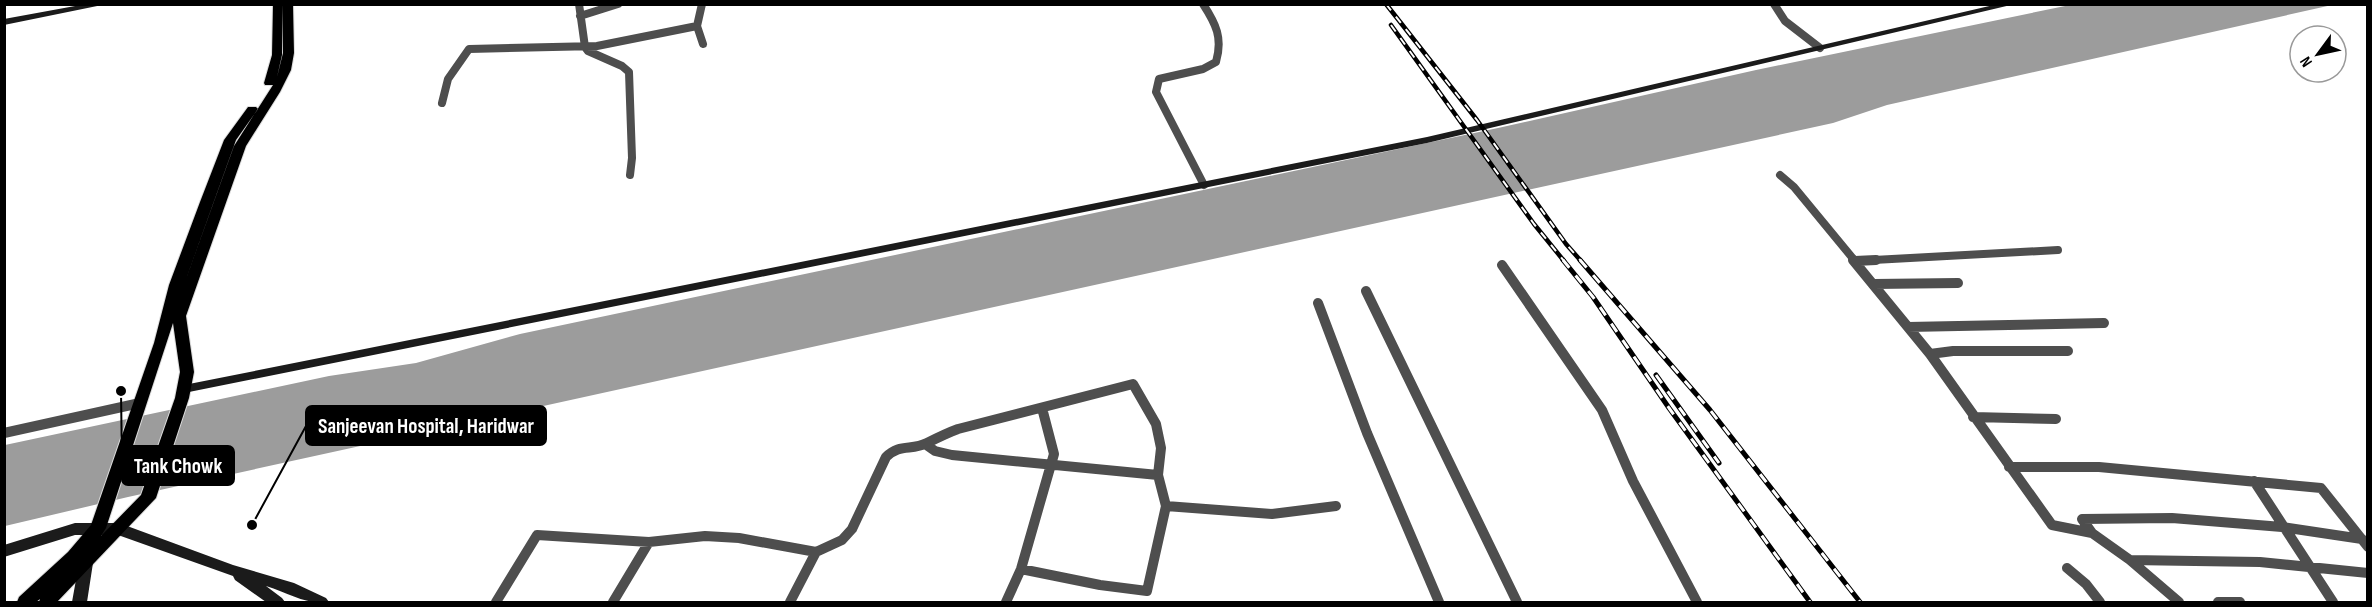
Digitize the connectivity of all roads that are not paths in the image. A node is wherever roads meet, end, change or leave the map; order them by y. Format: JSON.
{"nodes":[{"id":1,"x":103,"y":4,"type":"edge"},
{"id":2,"x":278,"y":4,"type":"edge"},
{"id":3,"x":288,"y":4,"type":"edge"},
{"id":4,"x":579,"y":4,"type":"edge"},
{"id":5,"x":618,"y":4,"type":"edge"},
{"id":6,"x":702,"y":4,"type":"edge"},
{"id":7,"x":1203,"y":4,"type":"edge"},
{"id":8,"x":1774,"y":4,"type":"edge"},
{"id":9,"x":2011,"y":4,"type":"edge"},
{"id":10,"x":580,"y":16,"type":"junction"},
{"id":11,"x":4,"y":22,"type":"edge"},
{"id":12,"x":698,"y":26,"type":"junction"},
{"id":13,"x":703,"y":44,"type":"dead end"},
{"id":14,"x":585,"y":47,"type":"junction"},
{"id":15,"x":1820,"y":48,"type":"junction"},
{"id":16,"x":442,"y":104,"type":"dead end"},
{"id":17,"x":630,"y":175,"type":"dead end"},
{"id":18,"x":1780,"y":175,"type":"dead end"},
{"id":19,"x":1204,"y":185,"type":"junction"},
{"id":20,"x":2058,"y":250,"type":"dead end"},
{"id":21,"x":1855,"y":261,"type":"junction"},
{"id":22,"x":1502,"y":266,"type":"dead end"},
{"id":23,"x":1958,"y":283,"type":"dead end"},
{"id":24,"x":1874,"y":284,"type":"junction"},
{"id":25,"x":1366,"y":291,"type":"dead end"},
{"id":26,"x":1318,"y":303,"type":"dead end"},
{"id":27,"x":2104,"y":323,"type":"dead end"},
{"id":28,"x":1908,"y":327,"type":"junction"},
{"id":29,"x":2068,"y":351,"type":"dead end"},
{"id":30,"x":1930,"y":354,"type":"junction"},
{"id":31,"x":183,"y":394,"type":"junction"},
{"id":32,"x":138,"y":408,"type":"junction"},
{"id":33,"x":1042,"y":408,"type":"junction"},
{"id":34,"x":1973,"y":417,"type":"junction"},
{"id":35,"x":2056,"y":419,"type":"dead end"},
{"id":36,"x":4,"y":433,"type":"edge"},
{"id":37,"x":925,"y":444,"type":"junction"},
{"id":38,"x":1052,"y":465,"type":"junction"},
{"id":39,"x":2009,"y":467,"type":"junction"},
{"id":40,"x":1158,"y":475,"type":"junction"},
{"id":41,"x":2254,"y":481,"type":"junction"},
{"id":42,"x":1166,"y":506,"type":"junction"},
{"id":43,"x":1336,"y":506,"type":"dead end"},
{"id":44,"x":2282,"y":527,"type":"junction"},
{"id":45,"x":98,"y":528,"type":"junction"},
{"id":46,"x":119,"y":529,"type":"junction"},
{"id":47,"x":2092,"y":532,"type":"junction"},
{"id":48,"x":649,"y":542,"type":"junction"},
{"id":49,"x":2365,"y":542,"type":"edge"},
{"id":50,"x":4,"y":550,"type":"edge"},
{"id":51,"x":816,"y":552,"type":"junction"},
{"id":52,"x":2130,"y":560,"type":"junction"},
{"id":53,"x":86,"y":562,"type":"junction"},
{"id":54,"x":2309,"y":567,"type":"junction"},
{"id":55,"x":2067,"y":568,"type":"dead end"},
{"id":56,"x":1021,"y":569,"type":"junction"},
{"id":57,"x":231,"y":570,"type":"junction"},
{"id":58,"x":2367,"y":573,"type":"edge"},
{"id":59,"x":25,"y":603,"type":"edge"},
{"id":60,"x":47,"y":603,"type":"edge"},
{"id":61,"x":79,"y":603,"type":"edge"},
{"id":62,"x":277,"y":603,"type":"edge"},
{"id":63,"x":321,"y":603,"type":"edge"},
{"id":64,"x":496,"y":603,"type":"edge"},
{"id":65,"x":613,"y":603,"type":"edge"},
{"id":66,"x":790,"y":603,"type":"edge"},
{"id":67,"x":1006,"y":603,"type":"edge"},
{"id":68,"x":1439,"y":603,"type":"edge"},
{"id":69,"x":1517,"y":603,"type":"edge"},
{"id":70,"x":1697,"y":603,"type":"edge"},
{"id":71,"x":2100,"y":603,"type":"edge"},
{"id":72,"x":2179,"y":603,"type":"edge"},
{"id":73,"x":2218,"y":603,"type":"edge"},
{"id":74,"x":2240,"y":603,"type":"edge"},
{"id":75,"x":2333,"y":603,"type":"edge"}],
"edges":[{"from":1,"to":11,"type":"street"},
{"from":2,"to":32,"type":"main road"},
{"from":3,"to":31,"type":"main road"},
{"from":4,"to":10,"type":"street"},
{"from":5,"to":10,"type":"street"},
{"from":6,"to":12,"type":"street"},
{"from":7,"to":19,"type":"street"},
{"from":8,"to":15,"type":"street"},
{"from":9,"to":15,"type":"street"},
{"from":10,"to":14,"type":"street"},
{"from":12,"to":13,"type":"street"},
{"from":12,"to":14,"type":"street"},
{"from":14,"to":16,"type":"street"},
{"from":14,"to":17,"type":"street"},
{"from":15,"to":19,"type":"street"},
{"from":18,"to":21,"type":"street"},
{"from":19,"to":31,"type":"street"},
{"from":20,"to":21,"type":"street"},
{"from":21,"to":24,"type":"street"},
{"from":22,"to":70,"type":"street"},
{"from":23,"to":24,"type":"street"},
{"from":24,"to":28,"type":"street"},
{"from":25,"to":69,"type":"street"},
{"from":26,"to":68,"type":"street"},
{"from":27,"to":28,"type":"street"},
{"from":28,"to":30,"type":"street"},
{"from":29,"to":30,"type":"street"},
{"from":30,"to":34,"type":"street"},
{"from":31,"to":46,"type":"main road"},
{"from":32,"to":36,"type":"street"},
{"from":32,"to":45,"type":"main road"},
{"from":33,"to":37,"type":"street"},
{"from":33,"to":38,"type":"street"},
{"from":33,"to":40,"type":"street"},
{"from":34,"to":35,"type":"street"},
{"from":34,"to":39,"type":"street"},
{"from":37,"to":38,"type":"street"},
{"from":37,"to":51,"type":"street"},
{"from":38,"to":40,"type":"street"},
{"from":38,"to":56,"type":"street"},
{"from":39,"to":41,"type":"street"},
{"from":39,"to":47,"type":"street"},
{"from":40,"to":42,"type":"street"},
{"from":41,"to":44,"type":"street"},
{"from":41,"to":49,"type":"street"},
{"from":42,"to":43,"type":"street"},
{"from":42,"to":56,"type":"street"},
{"from":44,"to":47,"type":"street"},
{"from":44,"to":49,"type":"street"},
{"from":44,"to":54,"type":"street"},
{"from":45,"to":46,"type":"street"},
{"from":45,"to":50,"type":"street"},
{"from":45,"to":59,"type":"main road"},
{"from":46,"to":53,"type":"main road"},
{"from":46,"to":57,"type":"street"},
{"from":47,"to":52,"type":"street"},
{"from":48,"to":51,"type":"street"},
{"from":48,"to":64,"type":"street"},
{"from":48,"to":65,"type":"street"},
{"from":51,"to":66,"type":"street"},
{"from":52,"to":54,"type":"street"},
{"from":52,"to":72,"type":"street"},
{"from":53,"to":60,"type":"main road"},
{"from":53,"to":61,"type":"street"},
{"from":54,"to":58,"type":"street"},
{"from":54,"to":75,"type":"street"},
{"from":55,"to":71,"type":"street"},
{"from":56,"to":67,"type":"street"},
{"from":57,"to":62,"type":"street"},
{"from":57,"to":63,"type":"street"},
{"from":73,"to":74,"type":"street"}]}
